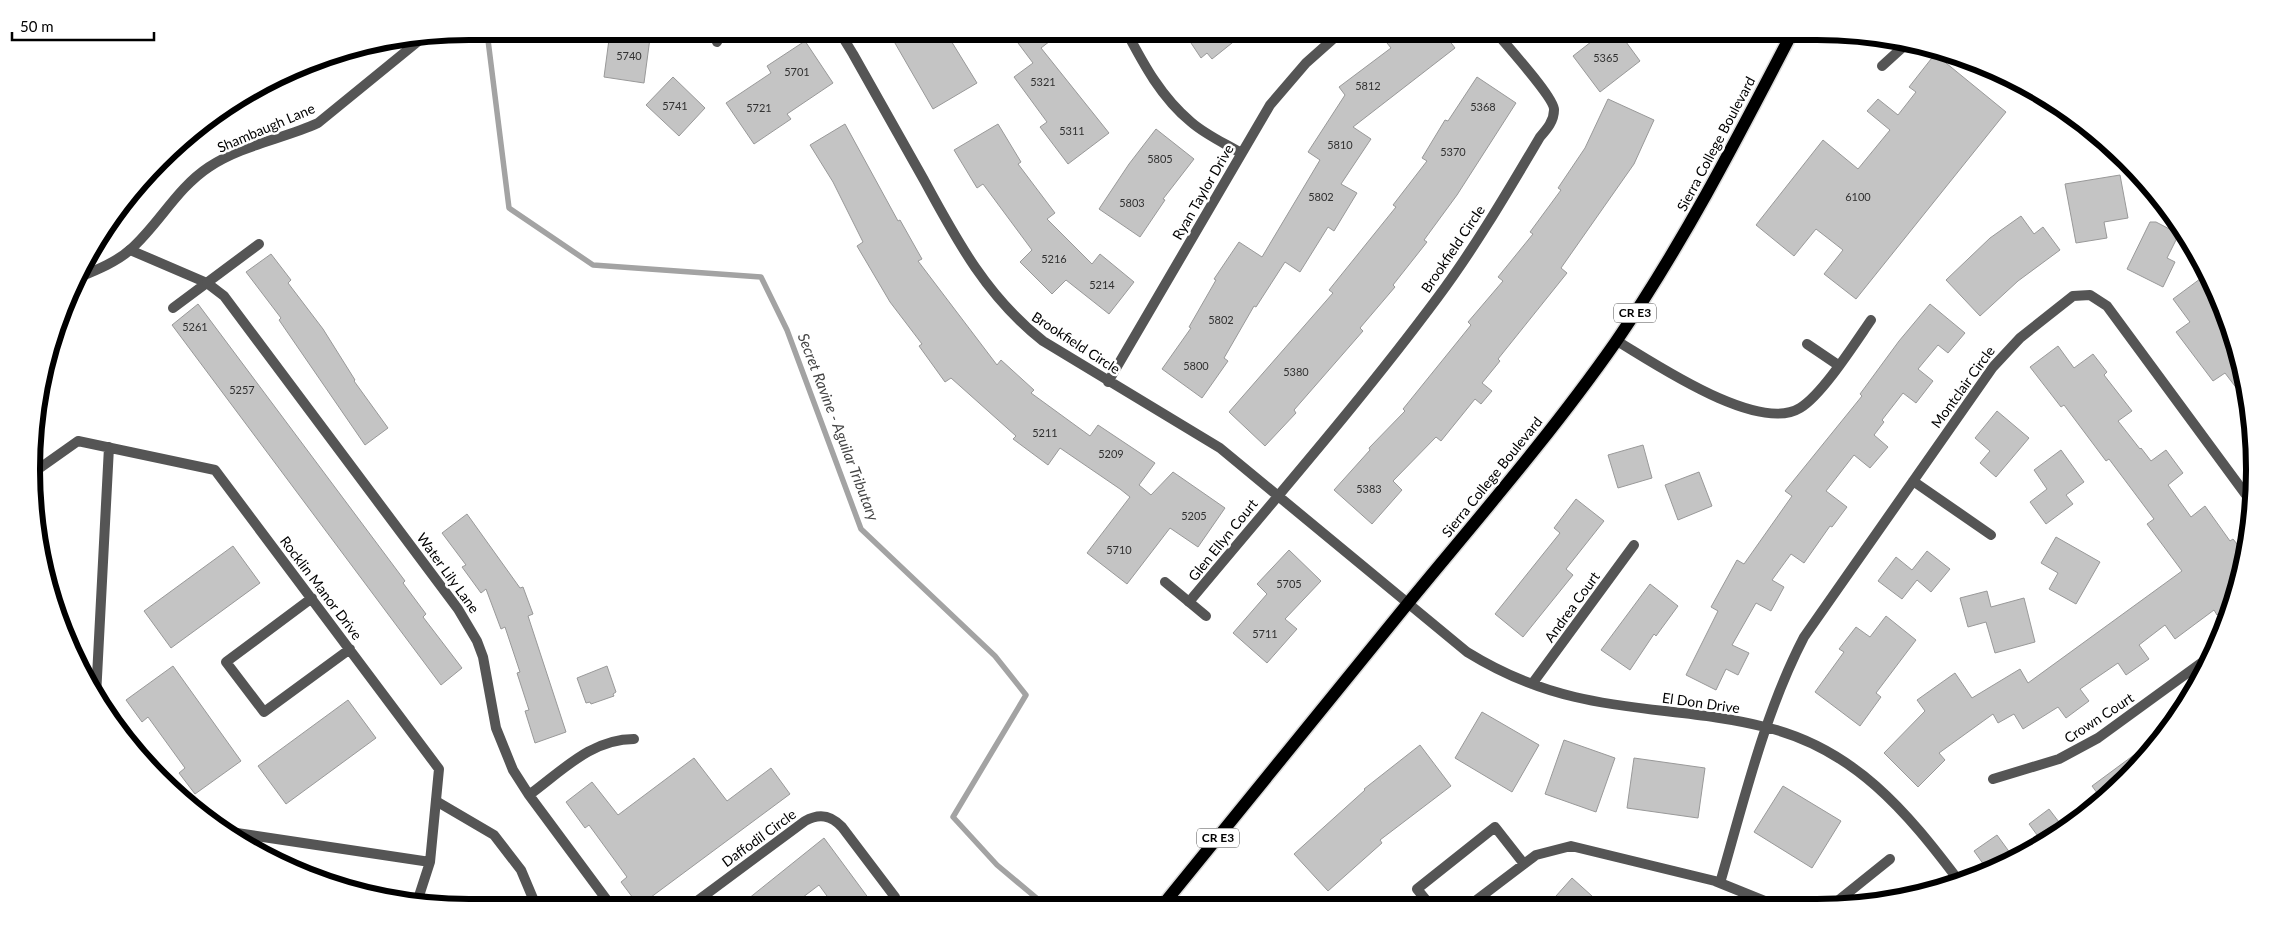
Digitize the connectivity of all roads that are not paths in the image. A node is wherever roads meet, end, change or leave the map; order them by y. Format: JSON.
{"nodes":[{"id":1,"x":844,"y":40,"type":"edge"},
{"id":2,"x":1131,"y":40,"type":"edge"},
{"id":3,"x":1332,"y":40,"type":"edge"},
{"id":4,"x":1503,"y":40,"type":"edge"},
{"id":5,"x":1788,"y":40,"type":"edge"},
{"id":6,"x":415,"y":44,"type":"edge"},
{"id":7,"x":1901,"y":48,"type":"edge"},
{"id":8,"x":1882,"y":66,"type":"dead end"},
{"id":9,"x":1241,"y":153,"type":"junction"},
{"id":10,"x":259,"y":244,"type":"dead end"},
{"id":11,"x":130,"y":250,"type":"junction"},
{"id":12,"x":89,"y":272,"type":"edge"},
{"id":13,"x":207,"y":283,"type":"junction"},
{"id":14,"x":173,"y":308,"type":"dead end"},
{"id":15,"x":1871,"y":320,"type":"dead end"},
{"id":16,"x":1617,"y":340,"type":"junction"},
{"id":17,"x":1807,"y":344,"type":"dead end"},
{"id":18,"x":1838,"y":366,"type":"junction"},
{"id":19,"x":1108,"y":382,"type":"junction"},
{"id":20,"x":109,"y":448,"type":"junction"},
{"id":21,"x":40,"y":468,"type":"edge"},
{"id":22,"x":1913,"y":481,"type":"junction"},
{"id":23,"x":1278,"y":495,"type":"junction"},
{"id":24,"x":2245,"y":495,"type":"edge"},
{"id":25,"x":1991,"y":535,"type":"dead end"},
{"id":26,"x":1634,"y":545,"type":"dead end"},
{"id":27,"x":1165,"y":582,"type":"dead end"},
{"id":28,"x":312,"y":598,"type":"junction"},
{"id":29,"x":1190,"y":602,"type":"junction"},
{"id":30,"x":1408,"y":603,"type":"junction"},
{"id":31,"x":1206,"y":616,"type":"dead end"},
{"id":32,"x":350,"y":649,"type":"junction"},
{"id":33,"x":2199,"y":665,"type":"edge"},
{"id":34,"x":97,"y":682,"type":"edge"},
{"id":35,"x":1532,"y":684,"type":"junction"},
{"id":36,"x":1767,"y":727,"type":"junction"},
{"id":37,"x":634,"y":739,"type":"dead end"},
{"id":38,"x":1994,"y":779,"type":"dead end"},
{"id":39,"x":529,"y":795,"type":"junction"},
{"id":40,"x":436,"y":801,"type":"junction"},
{"id":41,"x":243,"y":834,"type":"edge"},
{"id":42,"x":1890,"y":859,"type":"dead end"},
{"id":43,"x":430,"y":862,"type":"junction"},
{"id":44,"x":1524,"y":864,"type":"junction"},
{"id":45,"x":1955,"y":876,"type":"edge"},
{"id":46,"x":1720,"y":883,"type":"junction"},
{"id":47,"x":419,"y":896,"type":"edge"},
{"id":48,"x":1841,"y":898,"type":"edge"},
{"id":49,"x":533,"y":899,"type":"edge"},
{"id":50,"x":606,"y":899,"type":"edge"},
{"id":51,"x":700,"y":899,"type":"edge"},
{"id":52,"x":896,"y":899,"type":"edge"},
{"id":53,"x":1168,"y":899,"type":"edge"},
{"id":54,"x":1425,"y":899,"type":"edge"},
{"id":55,"x":1478,"y":899,"type":"edge"},
{"id":56,"x":1760,"y":899,"type":"edge"}],
"edges":[{"from":1,"to":19,"type":"street","name":"Brookfield Circle"},
{"from":2,"to":9,"type":"street"},
{"from":3,"to":9,"type":"street","name":"Ryan Taylor Drive"},
{"from":4,"to":23,"type":"street","name":"Brookfield Circle"},
{"from":5,"to":16,"type":"main road","name":"Sierra College Boulevard","number":"CR E3"},
{"from":6,"to":11,"type":"street","name":"Shambaugh Lane"},
{"from":7,"to":8,"type":"street"},
{"from":9,"to":19,"type":"street","name":"Ryan Taylor Drive"},
{"from":10,"to":13,"type":"street"},
{"from":11,"to":12,"type":"street","name":"Shambaugh Lane"},
{"from":11,"to":13,"type":"street","name":"Water Lily Lane"},
{"from":13,"to":14,"type":"street"},
{"from":13,"to":39,"type":"street","name":"Water Lily Lane"},
{"from":15,"to":18,"type":"street"},
{"from":16,"to":18,"type":"street"},
{"from":16,"to":30,"type":"main road","name":"Sierra College Boulevard","number":"CR E3"},
{"from":17,"to":18,"type":"street"},
{"from":19,"to":23,"type":"street","name":"Brookfield Circle"},
{"from":20,"to":21,"type":"street","name":"Rocklin Manor Drive"},
{"from":20,"to":28,"type":"street","name":"Rocklin Manor Drive"},
{"from":20,"to":34,"type":"street"},
{"from":22,"to":24,"type":"street","name":"Montclair Circle"},
{"from":22,"to":25,"type":"street"},
{"from":22,"to":36,"type":"street","name":"Montclair Circle"},
{"from":23,"to":29,"type":"street","name":"Glen Ellyn Court"},
{"from":23,"to":30,"type":"street","name":"Brookfield Circle"},
{"from":26,"to":35,"type":"street","name":"Andrea Court"},
{"from":27,"to":29,"type":"street"},
{"from":28,"to":32,"type":"street","name":"Rocklin Manor Drive"},
{"from":28,"to":32,"type":"street"},
{"from":29,"to":31,"type":"street"},
{"from":30,"to":35,"type":"street","name":"El Don Drive"},
{"from":30,"to":53,"type":"main road","name":"Sierra College Boulevard","number":"CR E3"},
{"from":32,"to":40,"type":"street","name":"Rocklin Manor Drive"},
{"from":33,"to":38,"type":"street","name":"Crown Court"},
{"from":35,"to":36,"type":"street","name":"El Don Drive"},
{"from":36,"to":45,"type":"street","name":"El Don Drive"},
{"from":36,"to":46,"type":"street","name":"Montclair Circle"},
{"from":37,"to":39,"type":"street"},
{"from":39,"to":50,"type":"street","name":"Water Lily Lane"},
{"from":40,"to":43,"type":"street","name":"Rocklin Manor Drive"},
{"from":40,"to":49,"type":"street"},
{"from":41,"to":43,"type":"street"},
{"from":42,"to":48,"type":"street"},
{"from":43,"to":47,"type":"street","name":"Rocklin Manor Drive"},
{"from":44,"to":46,"type":"street"},
{"from":44,"to":54,"type":"street"},
{"from":44,"to":55,"type":"street"},
{"from":46,"to":56,"type":"street"},
{"from":51,"to":52,"type":"street","name":"Daffodil Circle"}]}
